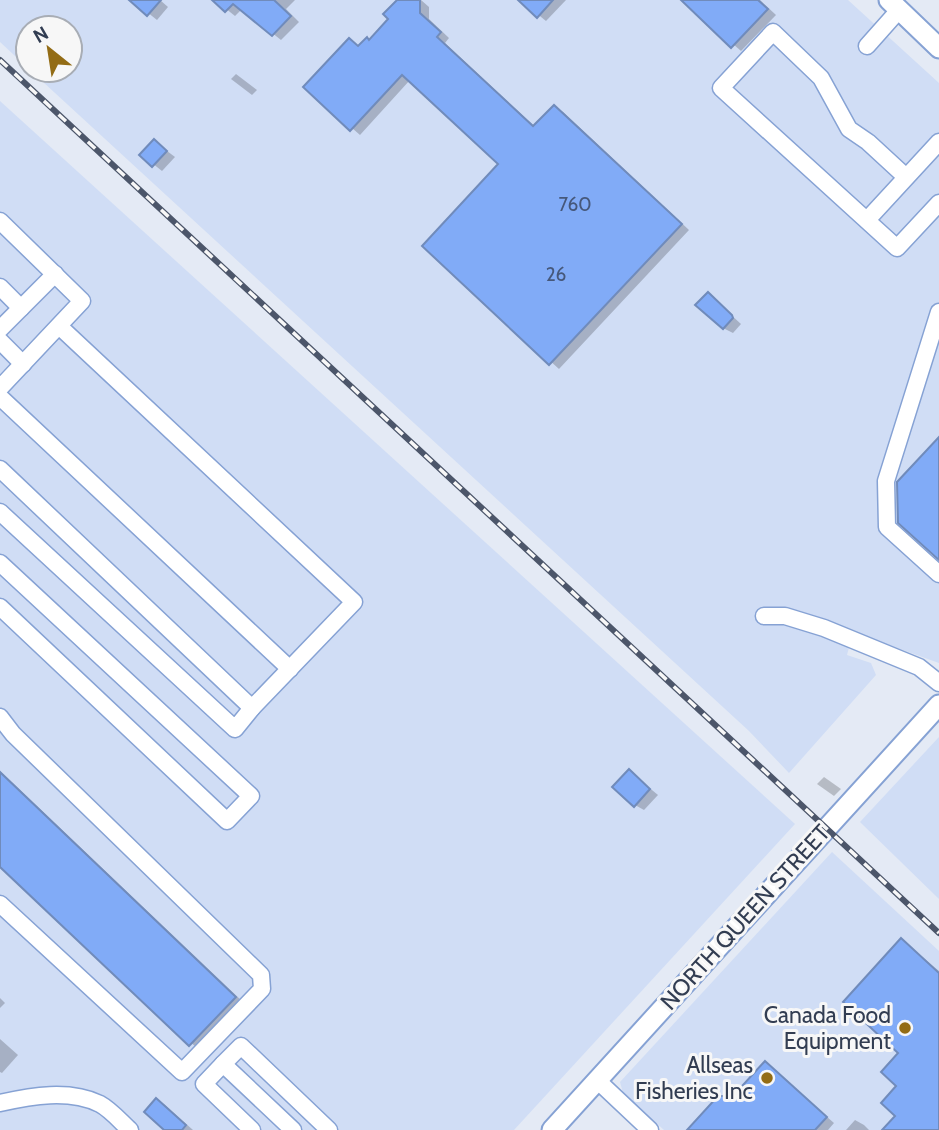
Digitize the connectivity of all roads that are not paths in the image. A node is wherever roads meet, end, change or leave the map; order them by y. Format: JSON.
{"nodes":[{"id":1,"x":894,"y":5,"type":"edge"},
{"id":2,"x":937,"y":43,"type":"edge"},
{"id":3,"x":867,"y":47,"type":"dead end"},
{"id":4,"x":939,"y":143,"type":"edge"},
{"id":5,"x":906,"y":177,"type":"junction"},
{"id":6,"x":939,"y":202,"type":"edge"},
{"id":7,"x":867,"y":220,"type":"junction"},
{"id":8,"x":0,"y":221,"type":"edge"},
{"id":9,"x":55,"y":274,"type":"junction"},
{"id":10,"x":0,"y":287,"type":"edge"},
{"id":11,"x":21,"y":308,"type":"junction"},
{"id":12,"x":939,"y":312,"type":"edge"},
{"id":13,"x":59,"y":326,"type":"junction"},
{"id":14,"x":0,"y":329,"type":"edge"},
{"id":15,"x":0,"y":341,"type":"edge"},
{"id":16,"x":23,"y":364,"type":"junction"},
{"id":17,"x":0,"y":388,"type":"edge"},
{"id":18,"x":0,"y":397,"type":"edge"},
{"id":19,"x":0,"y":469,"type":"edge"},
{"id":20,"x":0,"y":512,"type":"edge"},
{"id":21,"x":0,"y":563,"type":"edge"},
{"id":22,"x":939,"y":574,"type":"edge"},
{"id":23,"x":0,"y":607,"type":"edge"},
{"id":24,"x":770,"y":617,"type":"dead end"},
{"id":25,"x":290,"y":669,"type":"junction"},
{"id":26,"x":939,"y":683,"type":"edge"},
{"id":27,"x":939,"y":705,"type":"edge"},
{"id":28,"x":252,"y":708,"type":"junction"},
{"id":29,"x":0,"y":717,"type":"edge"},
{"id":30,"x":0,"y":904,"type":"edge"},
{"id":31,"x":223,"y":1064,"type":"junction"},
{"id":32,"x":598,"y":1081,"type":"junction"},
{"id":33,"x":0,"y":1103,"type":"edge"},
{"id":34,"x":130,"y":1130,"type":"edge"},
{"id":35,"x":253,"y":1130,"type":"edge"},
{"id":36,"x":293,"y":1130,"type":"edge"},
{"id":37,"x":330,"y":1130,"type":"edge"},
{"id":38,"x":552,"y":1130,"type":"edge"},
{"id":39,"x":650,"y":1130,"type":"edge"}],
"edges":[{"from":1,"to":2,"type":"main road"},
{"from":1,"to":3,"type":"street"},
{"from":4,"to":5,"type":"street"},
{"from":5,"to":7,"type":"street"},
{"from":5,"to":7,"type":"street"},
{"from":6,"to":7,"type":"street"},
{"from":8,"to":9,"type":"street"},
{"from":9,"to":11,"type":"street"},
{"from":9,"to":13,"type":"street"},
{"from":10,"to":11,"type":"street"},
{"from":11,"to":14,"type":"street"},
{"from":12,"to":22,"type":"street"},
{"from":13,"to":16,"type":"street"},
{"from":13,"to":25,"type":"street"},
{"from":15,"to":16,"type":"street"},
{"from":16,"to":17,"type":"street"},
{"from":18,"to":25,"type":"street"},
{"from":19,"to":28,"type":"street"},
{"from":20,"to":28,"type":"street"},
{"from":21,"to":23,"type":"street"},
{"from":24,"to":26,"type":"street"},
{"from":25,"to":28,"type":"street"},
{"from":27,"to":32,"type":"main road","name":"NORTH QUEEN STREET"},
{"from":29,"to":30,"type":"street"},
{"from":31,"to":35,"type":"street"},
{"from":31,"to":36,"type":"street"},
{"from":31,"to":37,"type":"street"},
{"from":32,"to":38,"type":"main road","name":"NORTH QUEEN STREET"},
{"from":32,"to":39,"type":"street"},
{"from":33,"to":34,"type":"street"}]}
